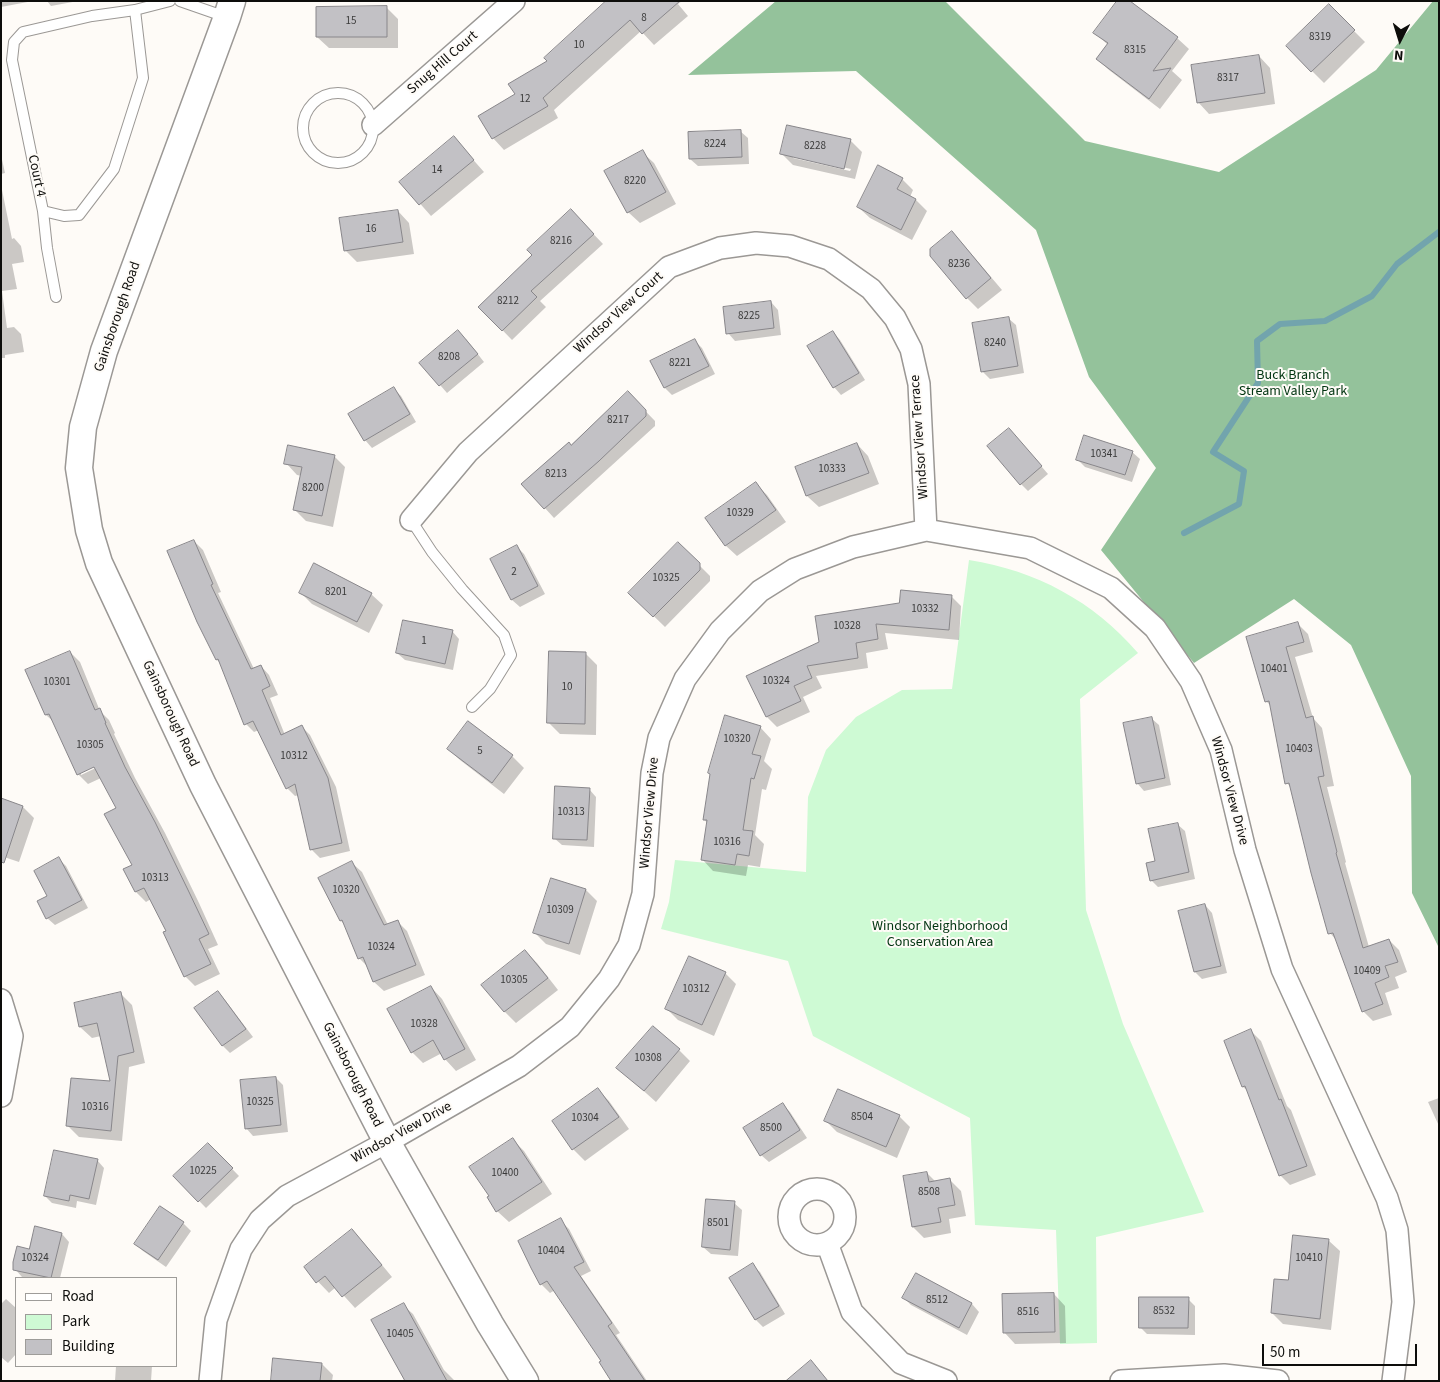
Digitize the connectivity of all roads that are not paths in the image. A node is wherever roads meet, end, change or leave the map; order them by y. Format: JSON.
{"nodes":[{"id":1,"x":170,"y":1,"type":"edge"},
{"id":2,"x":180,"y":1,"type":"edge"},
{"id":3,"x":514,"y":1,"type":"edge"},
{"id":4,"x":230,"y":9,"type":"edge"},
{"id":5,"x":135,"y":10,"type":"junction"},
{"id":6,"x":373,"y":125,"type":"junction"},
{"id":7,"x":43,"y":211,"type":"junction"},
{"id":8,"x":56,"y":297,"type":"dead end"},
{"id":9,"x":895,"y":318,"type":"joint"},
{"id":10,"x":411,"y":520,"type":"joint"},
{"id":11,"x":926,"y":530,"type":"junction"},
{"id":12,"x":472,"y":707,"type":"dead end"},
{"id":13,"x":1,"y":1000,"type":"edge"},
{"id":14,"x":1,"y":1096,"type":"edge"},
{"id":15,"x":386,"y":1142,"type":"junction"},
{"id":16,"x":827,"y":1243,"type":"dead end"},
{"id":17,"x":210,"y":1381,"type":"edge"},
{"id":18,"x":525,"y":1381,"type":"edge"},
{"id":19,"x":946,"y":1381,"type":"edge"},
{"id":20,"x":1121,"y":1381,"type":"edge"},
{"id":21,"x":1278,"y":1381,"type":"edge"},
{"id":22,"x":1393,"y":1381,"type":"edge"}],
"edges":[{"from":1,"to":5,"type":"lane","name":"Court 4"},
{"from":2,"to":4,"type":"lane"},
{"from":3,"to":6,"type":"street","name":"Snug Hill Court"},
{"from":4,"to":15,"type":"street","name":"Gainsborough Road"},
{"from":5,"to":7,"type":"lane","name":"Court 4"},
{"from":5,"to":7,"type":"lane","name":"Court 4"},
{"from":6,"to":6,"type":"lane"},
{"from":7,"to":8,"type":"lane"},
{"from":9,"to":10,"type":"street","name":"Windsor View Court"},
{"from":9,"to":11,"type":"street","name":"Windsor View Terrace"},
{"from":10,"to":12,"type":"lane"},
{"from":11,"to":15,"type":"street","name":"Windsor View Drive"},
{"from":11,"to":22,"type":"street","name":"Windsor View Drive"},
{"from":13,"to":14,"type":"street"},
{"from":15,"to":17,"type":"street","name":"Windsor View Drive"},
{"from":15,"to":18,"type":"street","name":"Gainsborough Road"},
{"from":16,"to":19,"type":"street"},
{"from":20,"to":21,"type":"street"}]}
